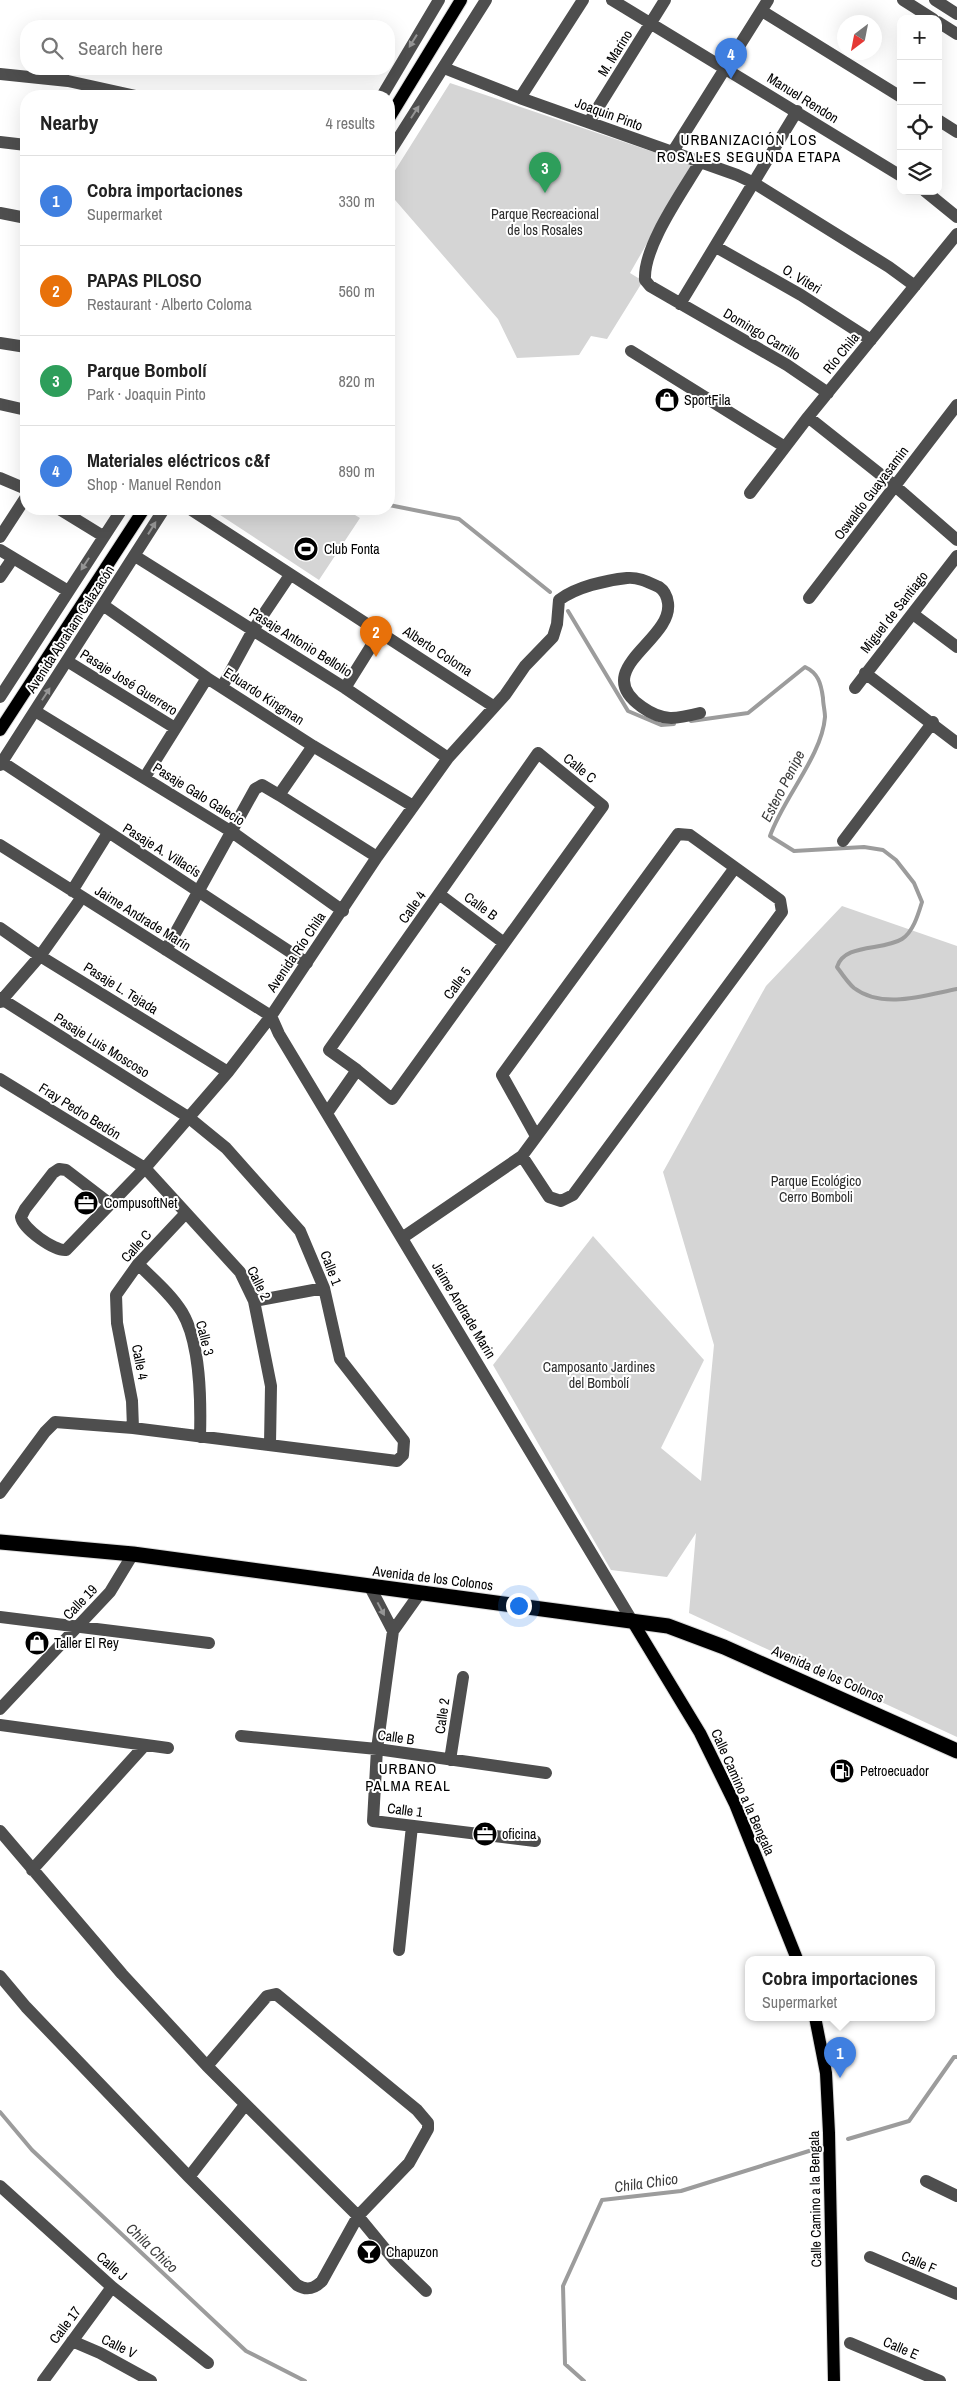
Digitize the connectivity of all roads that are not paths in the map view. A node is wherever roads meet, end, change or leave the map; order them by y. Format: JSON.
{"nodes":[{"id":1,"x":439,"y":0,"type":"edge"},
{"id":2,"x":460,"y":0,"type":"edge"},
{"id":3,"x":486,"y":0,"type":"edge"},
{"id":4,"x":583,"y":0,"type":"edge"},
{"id":5,"x":612,"y":0,"type":"edge"},
{"id":6,"x":665,"y":0,"type":"edge"},
{"id":7,"x":903,"y":0,"type":"edge"},
{"id":8,"x":935,"y":0,"type":"edge"},
{"id":9,"x":765,"y":5,"type":"edge"},
{"id":10,"x":957,"y":14,"type":"edge"},
{"id":11,"x":927,"y":15,"type":"edge"},
{"id":12,"x":652,"y":23,"type":"junction"},
{"id":13,"x":942,"y":25,"type":"edge"},
{"id":14,"x":957,"y":34,"type":"edge"},
{"id":15,"x":444,"y":68,"type":"junction"},
{"id":16,"x":726,"y":68,"type":"junction"},
{"id":17,"x":0,"y":74,"type":"edge"},
{"id":18,"x":395,"y":74,"type":"edge"},
{"id":19,"x":394,"y":75,"type":"edge"},
{"id":20,"x":109,"y":90,"type":"edge"},
{"id":21,"x":386,"y":90,"type":"edge"},
{"id":22,"x":897,"y":94,"type":"edge"},
{"id":23,"x":520,"y":98,"type":"junction"},
{"id":24,"x":395,"y":108,"type":"edge"},
{"id":25,"x":797,"y":112,"type":"junction"},
{"id":26,"x":589,"y":122,"type":"junction"},
{"id":27,"x":942,"y":123,"type":"edge"},
{"id":28,"x":957,"y":132,"type":"edge"},
{"id":29,"x":0,"y":142,"type":"edge"},
{"id":30,"x":20,"y":144,"type":"edge"},
{"id":31,"x":395,"y":144,"type":"edge"},
{"id":32,"x":672,"y":153,"type":"junction"},
{"id":33,"x":700,"y":162,"type":"junction"},
{"id":34,"x":897,"y":174,"type":"edge"},
{"id":35,"x":754,"y":183,"type":"junction"},
{"id":36,"x":930,"y":195,"type":"edge"},
{"id":37,"x":0,"y":213,"type":"edge"},
{"id":38,"x":20,"y":217,"type":"edge"},
{"id":39,"x":957,"y":217,"type":"edge"},
{"id":40,"x":957,"y":234,"type":"edge"},
{"id":41,"x":716,"y":247,"type":"junction"},
{"id":42,"x":915,"y":286,"type":"junction"},
{"id":43,"x":680,"y":304,"type":"junction"},
{"id":44,"x":871,"y":340,"type":"junction"},
{"id":45,"x":0,"y":343,"type":"edge"},
{"id":46,"x":20,"y":347,"type":"edge"},
{"id":47,"x":631,"y":351,"type":"dead end"},
{"id":48,"x":828,"y":393,"type":"junction"},
{"id":49,"x":0,"y":404,"type":"edge"},
{"id":50,"x":957,"y":405,"type":"edge"},
{"id":51,"x":20,"y":408,"type":"edge"},
{"id":52,"x":808,"y":417,"type":"junction"},
{"id":53,"x":785,"y":447,"type":"junction"},
{"id":54,"x":0,"y":478,"type":"edge"},
{"id":55,"x":20,"y":486,"type":"edge"},
{"id":56,"x":895,"y":486,"type":"junction"},
{"id":57,"x":750,"y":493,"type":"dead end"},
{"id":58,"x":20,"y":506,"type":"edge"},
{"id":59,"x":69,"y":515,"type":"edge"},
{"id":60,"x":118,"y":515,"type":"edge"},
{"id":61,"x":140,"y":515,"type":"edge"},
{"id":62,"x":160,"y":515,"type":"edge"},
{"id":63,"x":199,"y":515,"type":"edge"},
{"id":64,"x":103,"y":536,"type":"junction"},
{"id":65,"x":0,"y":538,"type":"edge"},
{"id":66,"x":957,"y":540,"type":"edge"},
{"id":67,"x":0,"y":550,"type":"edge"},
{"id":68,"x":135,"y":556,"type":"junction"},
{"id":69,"x":957,"y":556,"type":"edge"},
{"id":70,"x":13,"y":558,"type":"junction"},
{"id":71,"x":290,"y":575,"type":"junction"},
{"id":72,"x":0,"y":577,"type":"edge"},
{"id":73,"x":68,"y":590,"type":"junction"},
{"id":74,"x":810,"y":598,"type":"dead end"},
{"id":75,"x":103,"y":605,"type":"junction"},
{"id":76,"x":914,"y":614,"type":"junction"},
{"id":77,"x":254,"y":630,"type":"junction"},
{"id":78,"x":380,"y":632,"type":"junction"},
{"id":79,"x":957,"y":647,"type":"edge"},
{"id":80,"x":67,"y":661,"type":"junction"},
{"id":81,"x":865,"y":673,"type":"junction"},
{"id":82,"x":208,"y":678,"type":"junction"},
{"id":83,"x":222,"y":687,"type":"junction"},
{"id":84,"x":345,"y":688,"type":"junction"},
{"id":85,"x":855,"y":688,"type":"dead end"},
{"id":86,"x":0,"y":696,"type":"edge"},
{"id":87,"x":493,"y":706,"type":"junction"},
{"id":88,"x":35,"y":711,"type":"junction"},
{"id":89,"x":700,"y":713,"type":"dead end"},
{"id":90,"x":932,"y":722,"type":"junction"},
{"id":91,"x":175,"y":728,"type":"junction"},
{"id":92,"x":0,"y":730,"type":"edge"},
{"id":93,"x":957,"y":743,"type":"edge"},
{"id":94,"x":312,"y":746,"type":"junction"},
{"id":95,"x":538,"y":753,"type":"joint"},
{"id":96,"x":448,"y":758,"type":"junction"},
{"id":97,"x":1,"y":763,"type":"edge"},
{"id":98,"x":145,"y":777,"type":"junction"},
{"id":99,"x":279,"y":795,"type":"junction"},
{"id":100,"x":413,"y":806,"type":"junction"},
{"id":101,"x":603,"y":806,"type":"joint"},
{"id":102,"x":232,"y":832,"type":"junction"},
{"id":103,"x":108,"y":833,"type":"junction"},
{"id":104,"x":843,"y":841,"type":"dead end"},
{"id":105,"x":0,"y":845,"type":"edge"},
{"id":106,"x":377,"y":857,"type":"junction"},
{"id":107,"x":734,"y":868,"type":"junction"},
{"id":108,"x":200,"y":891,"type":"junction"},
{"id":109,"x":77,"y":894,"type":"junction"},
{"id":110,"x":439,"y":894,"type":"junction"},
{"id":111,"x":342,"y":911,"type":"junction"},
{"id":112,"x":0,"y":928,"type":"edge"},
{"id":113,"x":504,"y":943,"type":"junction"},
{"id":114,"x":166,"y":950,"type":"junction"},
{"id":115,"x":40,"y":956,"type":"junction"},
{"id":116,"x":307,"y":963,"type":"junction"},
{"id":117,"x":1,"y":1000,"type":"edge"},
{"id":118,"x":271,"y":1016,"type":"junction"},
{"id":119,"x":357,"y":1070,"type":"junction"},
{"id":120,"x":228,"y":1072,"type":"junction"},
{"id":121,"x":0,"y":1079,"type":"edge"},
{"id":122,"x":327,"y":1113,"type":"junction"},
{"id":123,"x":188,"y":1117,"type":"junction"},
{"id":124,"x":536,"y":1136,"type":"junction"},
{"id":125,"x":522,"y":1156,"type":"junction"},
{"id":126,"x":145,"y":1168,"type":"junction"},
{"id":127,"x":109,"y":1203,"type":"junction"},
{"id":128,"x":185,"y":1214,"type":"junction"},
{"id":129,"x":402,"y":1238,"type":"junction"},
{"id":130,"x":138,"y":1264,"type":"junction"},
{"id":131,"x":324,"y":1288,"type":"junction"},
{"id":132,"x":254,"y":1301,"type":"junction"},
{"id":133,"x":115,"y":1302,"type":"joint"},
{"id":134,"x":133,"y":1428,"type":"junction"},
{"id":135,"x":200,"y":1436,"type":"junction"},
{"id":136,"x":270,"y":1444,"type":"junction"},
{"id":137,"x":0,"y":1493,"type":"edge"},
{"id":138,"x":0,"y":1542,"type":"edge"},
{"id":139,"x":133,"y":1554,"type":"junction"},
{"id":140,"x":370,"y":1587,"type":"junction"},
{"id":141,"x":420,"y":1592,"type":"junction"},
{"id":142,"x":0,"y":1617,"type":"edge"},
{"id":143,"x":631,"y":1619,"type":"junction"},
{"id":144,"x":77,"y":1626,"type":"junction"},
{"id":145,"x":393,"y":1631,"type":"junction"},
{"id":146,"x":208,"y":1643,"type":"dead end"},
{"id":147,"x":463,"y":1677,"type":"dead end"},
{"id":148,"x":0,"y":1709,"type":"edge"},
{"id":149,"x":0,"y":1725,"type":"edge"},
{"id":150,"x":241,"y":1736,"type":"dead end"},
{"id":151,"x":145,"y":1745,"type":"junction"},
{"id":152,"x":168,"y":1748,"type":"dead end"},
{"id":153,"x":377,"y":1749,"type":"junction"},
{"id":154,"x":957,"y":1751,"type":"edge"},
{"id":155,"x":450,"y":1760,"type":"junction"},
{"id":156,"x":546,"y":1773,"type":"dead end"},
{"id":157,"x":412,"y":1826,"type":"junction"},
{"id":158,"x":0,"y":1831,"type":"edge"},
{"id":159,"x":535,"y":1841,"type":"dead end"},
{"id":160,"x":32,"y":1870,"type":"junction"},
{"id":161,"x":399,"y":1950,"type":"dead end"},
{"id":162,"x":796,"y":1956,"type":"edge"},
{"id":163,"x":0,"y":1976,"type":"edge"},
{"id":164,"x":816,"y":2021,"type":"edge"},
{"id":165,"x":207,"y":2066,"type":"junction"},
{"id":166,"x":245,"y":2106,"type":"junction"},
{"id":167,"x":188,"y":2177,"type":"junction"},
{"id":168,"x":926,"y":2181,"type":"dead end"},
{"id":169,"x":0,"y":2186,"type":"edge"},
{"id":170,"x":957,"y":2196,"type":"edge"},
{"id":171,"x":358,"y":2216,"type":"junction"},
{"id":172,"x":870,"y":2257,"type":"dead end"},
{"id":173,"x":112,"y":2287,"type":"junction"},
{"id":174,"x":426,"y":2291,"type":"dead end"},
{"id":175,"x":957,"y":2294,"type":"edge"},
{"id":176,"x":72,"y":2341,"type":"junction"},
{"id":177,"x":850,"y":2343,"type":"dead end"},
{"id":178,"x":208,"y":2363,"type":"dead end"},
{"id":179,"x":43,"y":2381,"type":"edge"},
{"id":180,"x":151,"y":2381,"type":"edge"},
{"id":181,"x":834,"y":2381,"type":"edge"},
{"id":182,"x":940,"y":2381,"type":"edge"}],
"edges":[{"from":1,"to":18,"type":"street","one_way":true},
{"from":2,"to":24,"type":"main road"},
{"from":3,"to":15,"type":"street"},
{"from":4,"to":23,"type":"street"},
{"from":5,"to":12,"type":"street","name":"Manuel Rendon"},
{"from":6,"to":12,"type":"street","name":"M. Marino"},
{"from":7,"to":11,"type":"street"},
{"from":8,"to":10,"type":"street"},
{"from":9,"to":16,"type":"street"},
{"from":9,"to":22,"type":"street"},
{"from":12,"to":16,"type":"street","name":"Manuel Rendon"},
{"from":12,"to":26,"type":"street","name":"M. Marino"},
{"from":13,"to":14,"type":"street"},
{"from":15,"to":23,"type":"street","name":"Joaquin Pinto"},
{"from":31,"to":15,"type":"street","one_way":true},
{"from":16,"to":25,"type":"street","name":"Manuel Rendon"},
{"from":16,"to":32,"type":"street"},
{"from":17,"to":20,"type":"street"},
{"from":19,"to":21,"type":"street","one_way":true},
{"from":23,"to":26,"type":"street","name":"Joaquin Pinto"},
{"from":25,"to":34,"type":"street","name":"Manuel Rendon"},
{"from":25,"to":35,"type":"street"},
{"from":26,"to":32,"type":"street","name":"Joaquin Pinto"},
{"from":27,"to":28,"type":"street"},
{"from":29,"to":30,"type":"street"},
{"from":32,"to":33,"type":"street","name":"Joaquin Pinto"},
{"from":33,"to":35,"type":"street","name":"Joaquin Pinto"},
{"from":33,"to":43,"type":"street","name":"Domingo Carrillo"},
{"from":35,"to":41,"type":"street"},
{"from":35,"to":42,"type":"street","name":"Joaquin Pinto"},
{"from":36,"to":39,"type":"street"},
{"from":37,"to":38,"type":"street"},
{"from":40,"to":42,"type":"street","name":"Río Chila"},
{"from":41,"to":43,"type":"street"},
{"from":41,"to":44,"type":"street","name":"O. Viteri"},
{"from":42,"to":44,"type":"street","name":"Río Chila"},
{"from":43,"to":48,"type":"street","name":"Domingo Carrillo"},
{"from":44,"to":48,"type":"street","name":"Río Chila"},
{"from":45,"to":46,"type":"street"},
{"from":47,"to":53,"type":"street"},
{"from":48,"to":52,"type":"street","name":"Río Chila"},
{"from":49,"to":51,"type":"street"},
{"from":50,"to":56,"type":"street","name":"Oswaldo Guayasamin"},
{"from":52,"to":53,"type":"street","name":"Río Chila"},
{"from":52,"to":56,"type":"street"},
{"from":53,"to":57,"type":"street","name":"Río Chila"},
{"from":54,"to":55,"type":"street"},
{"from":56,"to":66,"type":"street"},
{"from":56,"to":74,"type":"street","name":"Oswaldo Guayasamin"},
{"from":58,"to":65,"type":"street"},
{"from":59,"to":64,"type":"street"},
{"from":60,"to":64,"type":"street","name":"Avenida Abraham Calazacón"},
{"from":61,"to":92,"type":"main road","name":"Avenida Abraham Calazacón"},
{"from":68,"to":62,"type":"street","name":"Avenida Abraham Calazacón","one_way":true},
{"from":63,"to":71,"type":"street","name":"Alberto Coloma"},
{"from":64,"to":73,"type":"street","name":"Avenida Abraham Calazacón","one_way":true},
{"from":67,"to":70,"type":"street"},
{"from":68,"to":75,"type":"street","name":"Avenida Abraham Calazacón"},
{"from":68,"to":77,"type":"street","name":"Pasaje Antonio Bellolio"},
{"from":69,"to":76,"type":"street","name":"Miguel de Santiago"},
{"from":70,"to":72,"type":"street"},
{"from":70,"to":73,"type":"street"},
{"from":71,"to":77,"type":"street"},
{"from":71,"to":78,"type":"street","name":"Alberto Coloma"},
{"from":73,"to":86,"type":"street","name":"Avenida Abraham Calazacón"},
{"from":75,"to":80,"type":"street","name":"Avenida Abraham Calazacón"},
{"from":75,"to":82,"type":"street","name":"Eduardo Kingman"},
{"from":76,"to":79,"type":"street"},
{"from":76,"to":81,"type":"street","name":"Miguel de Santiago"},
{"from":77,"to":83,"type":"street"},
{"from":77,"to":84,"type":"street","name":"Pasaje Antonio Bellolio"},
{"from":78,"to":84,"type":"street"},
{"from":78,"to":87,"type":"street","name":"Alberto Coloma"},
{"from":88,"to":80,"type":"street","name":"Avenida Abraham Calazacón","one_way":true},
{"from":80,"to":91,"type":"street","name":"Pasaje José Guerrero"},
{"from":81,"to":85,"type":"street","name":"Miguel de Santiago"},
{"from":81,"to":90,"type":"street"},
{"from":82,"to":83,"type":"street","name":"Eduardo Kingman"},
{"from":82,"to":91,"type":"street"},
{"from":83,"to":94,"type":"street","name":"Eduardo Kingman"},
{"from":84,"to":96,"type":"street","name":"Pasaje Antonio Bellolio"},
{"from":87,"to":89,"type":"street","name":"Avenida Río Chila"},
{"from":87,"to":96,"type":"street","name":"Avenida Río Chila"},
{"from":88,"to":97,"type":"street","name":"Avenida Abraham Calazacón"},
{"from":88,"to":98,"type":"street","name":"Pasaje Galo Galecio"},
{"from":90,"to":93,"type":"street"},
{"from":90,"to":104,"type":"street"},
{"from":91,"to":98,"type":"street"},
{"from":94,"to":99,"type":"street"},
{"from":94,"to":100,"type":"street","name":"Eduardo Kingman"},
{"from":95,"to":101,"type":"street","name":"Calle C"},
{"from":95,"to":110,"type":"street","name":"Calle 4"},
{"from":96,"to":100,"type":"street","name":"Avenida Río Chila"},
{"from":97,"to":103,"type":"street","name":"Pasaje A. Villacís"},
{"from":98,"to":102,"type":"street","name":"Pasaje Galo Galecio"},
{"from":99,"to":102,"type":"street"},
{"from":99,"to":106,"type":"street"},
{"from":100,"to":106,"type":"street","name":"Avenida Río Chila"},
{"from":101,"to":113,"type":"street","name":"Calle 5"},
{"from":102,"to":108,"type":"street"},
{"from":102,"to":111,"type":"street","name":"Pasaje Galo Galecio"},
{"from":103,"to":108,"type":"street","name":"Pasaje A. Villacís"},
{"from":103,"to":109,"type":"street"},
{"from":105,"to":109,"type":"street","name":"Jaime Andrade Marín"},
{"from":106,"to":111,"type":"street","name":"Avenida Río Chila"},
{"from":107,"to":124,"type":"street"},
{"from":107,"to":124,"type":"street"},
{"from":107,"to":125,"type":"street"},
{"from":108,"to":114,"type":"street"},
{"from":108,"to":116,"type":"street","name":"Pasaje A. Villacís"},
{"from":109,"to":114,"type":"street","name":"Jaime Andrade Marín"},
{"from":109,"to":115,"type":"street"},
{"from":110,"to":113,"type":"street","name":"Calle B"},
{"from":110,"to":119,"type":"street","name":"Calle 4"},
{"from":111,"to":116,"type":"street","name":"Avenida Río Chila"},
{"from":112,"to":115,"type":"street","name":"Pasaje L. Tejada"},
{"from":113,"to":119,"type":"street","name":"Calle 5"},
{"from":114,"to":118,"type":"street","name":"Jaime Andrade Marín"},
{"from":115,"to":117,"type":"street"},
{"from":115,"to":120,"type":"street","name":"Pasaje L. Tejada"},
{"from":116,"to":118,"type":"street","name":"Avenida Río Chila"},
{"from":117,"to":123,"type":"street","name":"Pasaje Luis Moscoso"},
{"from":118,"to":120,"type":"street","name":"Avenida Río Chila"},
{"from":118,"to":122,"type":"street","name":"Jaime Andrade Marin"},
{"from":119,"to":122,"type":"street"},
{"from":120,"to":123,"type":"street","name":"Avenida Río Chila"},
{"from":121,"to":126,"type":"street","name":"Fray Pedro Bedón"},
{"from":122,"to":129,"type":"street","name":"Jaime Andrade Marin"},
{"from":123,"to":126,"type":"street","name":"Avenida Río Chila"},
{"from":123,"to":131,"type":"street","name":"Calle 1"},
{"from":124,"to":125,"type":"street"},
{"from":125,"to":129,"type":"street"},
{"from":126,"to":127,"type":"street","name":"Avenida Río Chila"},
{"from":126,"to":128,"type":"street","name":"Calle 2"},
{"from":127,"to":127,"type":"street","name":"Avenida Río Chila"},
{"from":128,"to":130,"type":"street","name":"Calle C"},
{"from":128,"to":132,"type":"street","name":"Calle 2"},
{"from":129,"to":143,"type":"street","name":"Jaime Andrade Marin"},
{"from":130,"to":133,"type":"street","name":"Calle C"},
{"from":130,"to":135,"type":"street","name":"Calle 3"},
{"from":131,"to":132,"type":"street"},
{"from":131,"to":136,"type":"street","name":"Calle 1"},
{"from":132,"to":136,"type":"street","name":"Calle 2"},
{"from":133,"to":134,"type":"street","name":"Calle 4"},
{"from":134,"to":135,"type":"street"},
{"from":134,"to":137,"type":"street"},
{"from":135,"to":136,"type":"street"},
{"from":138,"to":139,"type":"highway","name":"Avenida de los Colonos"},
{"from":139,"to":140,"type":"highway","name":"Avenida de los Colonos"},
{"from":139,"to":144,"type":"street","name":"Calle 19"},
{"from":140,"to":141,"type":"highway","name":"Avenida de los Colonos"},
{"from":140,"to":145,"type":"street","one_way":true},
{"from":141,"to":143,"type":"highway","name":"Avenida de los Colonos"},
{"from":141,"to":145,"type":"street","name":"Calle 1"},
{"from":142,"to":144,"type":"street"},
{"from":143,"to":154,"type":"highway","name":"Avenida de los Colonos"},
{"from":143,"to":162,"type":"main road","name":"Calle Camino a la Bengala"},
{"from":144,"to":146,"type":"street"},
{"from":144,"to":148,"type":"street","name":"Calle 19"},
{"from":145,"to":153,"type":"street","name":"Calle 1"},
{"from":147,"to":155,"type":"street","name":"Calle 2"},
{"from":149,"to":151,"type":"street"},
{"from":150,"to":153,"type":"street","name":"Calle B"},
{"from":151,"to":152,"type":"street"},
{"from":151,"to":160,"type":"street"},
{"from":153,"to":155,"type":"street","name":"Calle B"},
{"from":153,"to":157,"type":"street","name":"Calle 1"},
{"from":155,"to":156,"type":"street","name":"Calle B"},
{"from":157,"to":159,"type":"street","name":"Calle 1"},
{"from":157,"to":161,"type":"street"},
{"from":158,"to":160,"type":"street"},
{"from":160,"to":165,"type":"street"},
{"from":163,"to":167,"type":"street"},
{"from":164,"to":181,"type":"main road","name":"Calle Camino a la Bengala"},
{"from":165,"to":166,"type":"street"},
{"from":165,"to":171,"type":"street"},
{"from":166,"to":167,"type":"street"},
{"from":166,"to":171,"type":"street"},
{"from":167,"to":171,"type":"street"},
{"from":168,"to":170,"type":"street"},
{"from":169,"to":173,"type":"street","name":"Calle J"},
{"from":171,"to":174,"type":"street"},
{"from":172,"to":175,"type":"street","name":"Calle F"},
{"from":173,"to":176,"type":"street","name":"Calle 17"},
{"from":173,"to":178,"type":"street","name":"Calle J"},
{"from":176,"to":179,"type":"street","name":"Calle 17"},
{"from":176,"to":180,"type":"street","name":"Calle V"},
{"from":177,"to":182,"type":"street","name":"Calle E"}]}
